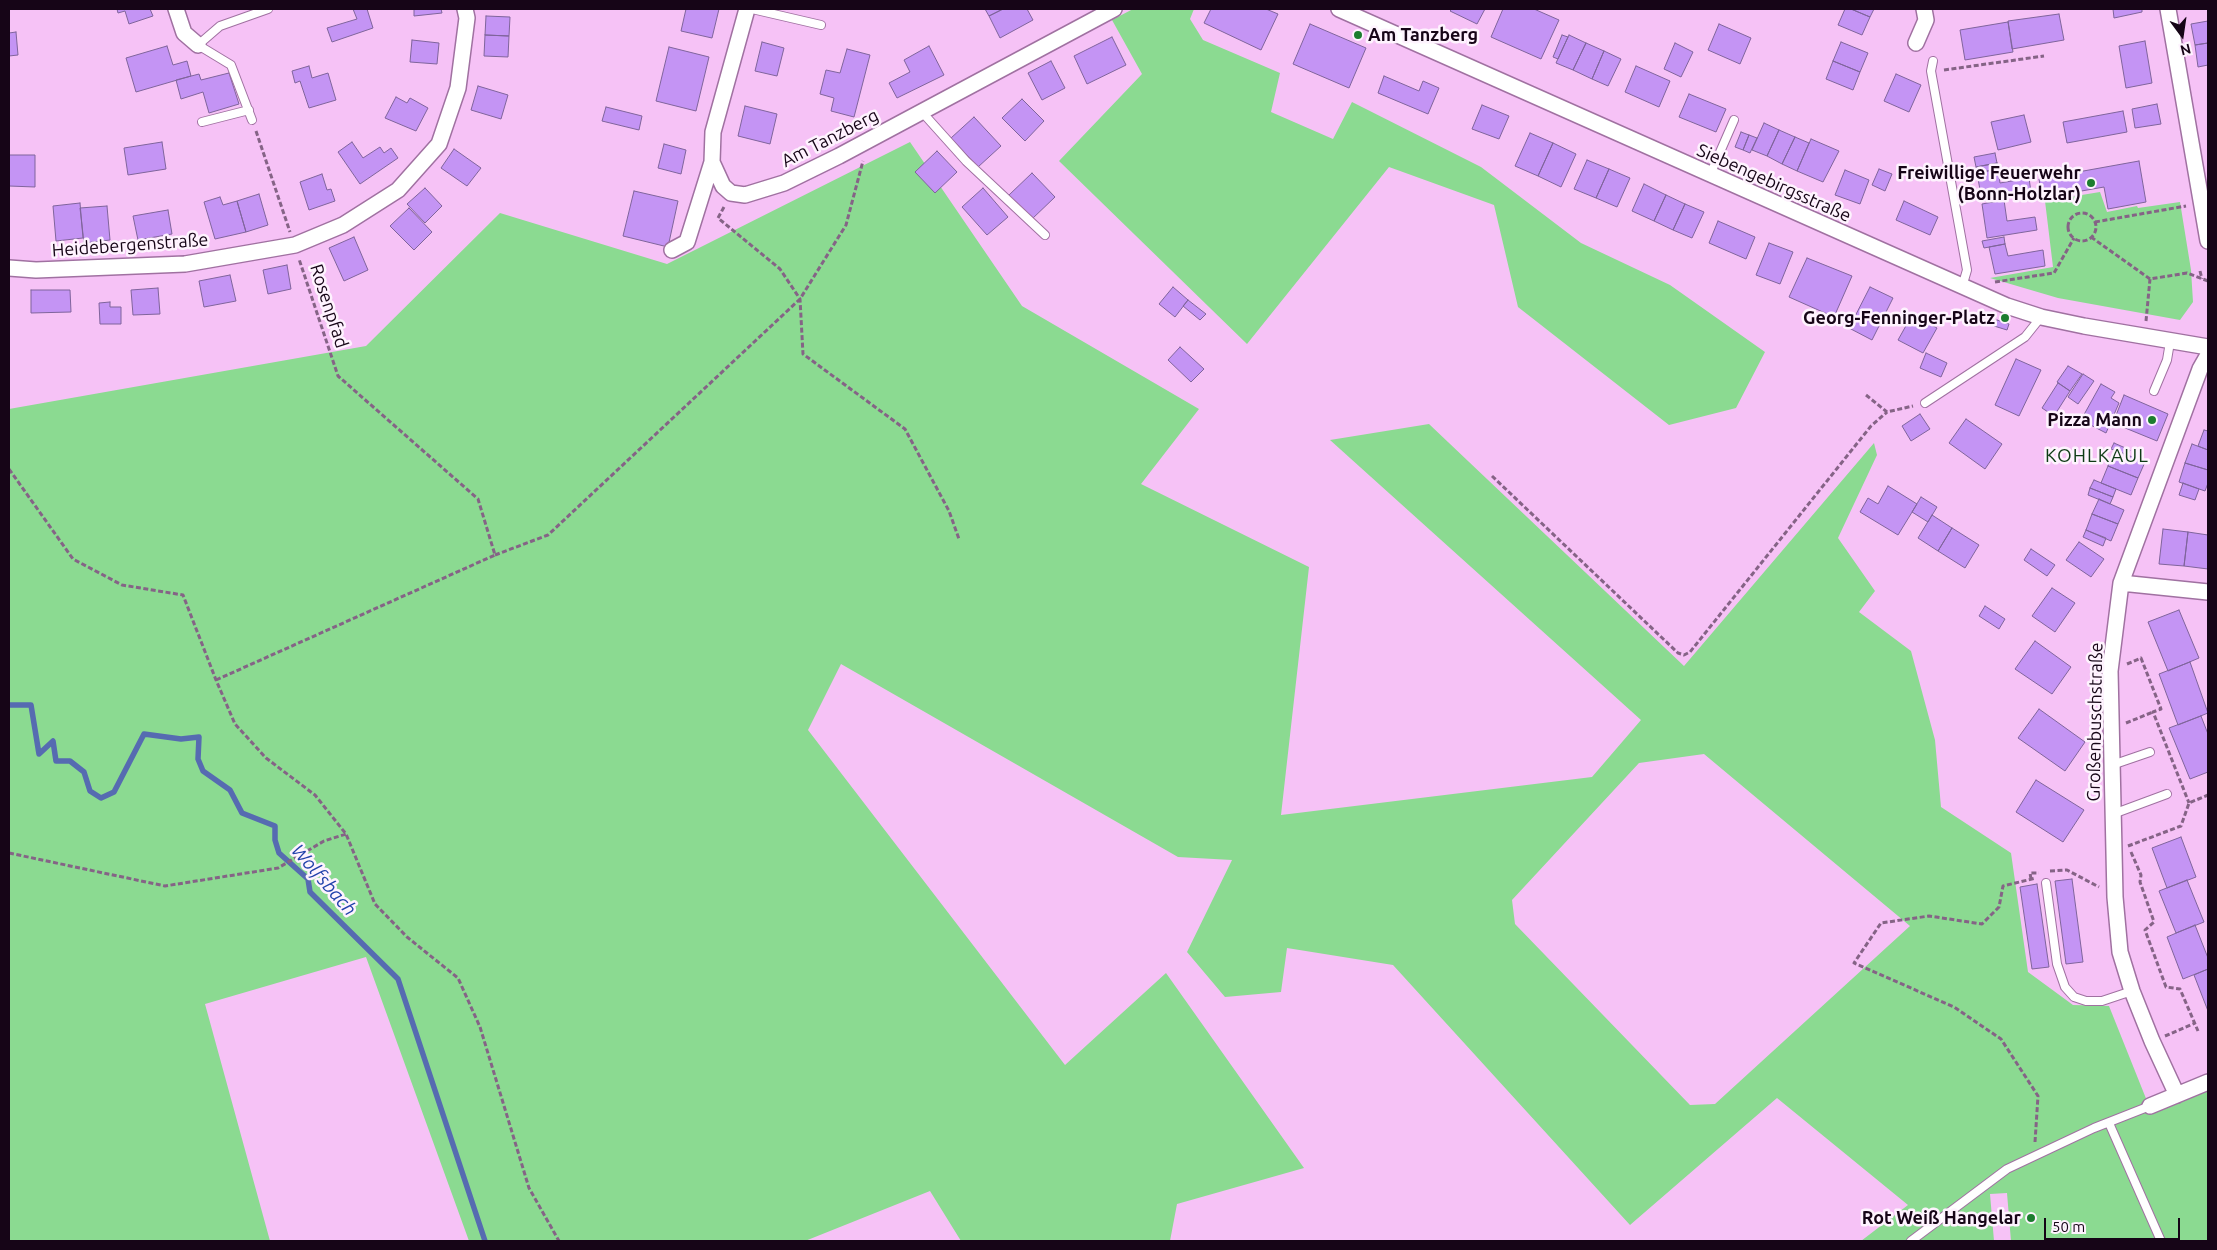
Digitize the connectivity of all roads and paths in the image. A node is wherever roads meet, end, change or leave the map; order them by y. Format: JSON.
{"nodes":[{"id":1,"x":176,"y":9,"type":"edge"},
{"id":2,"x":268,"y":9,"type":"edge"},
{"id":3,"x":466,"y":9,"type":"edge"},
{"id":4,"x":747,"y":9,"type":"edge"},
{"id":5,"x":752,"y":9,"type":"edge"},
{"id":6,"x":1114,"y":9,"type":"edge"},
{"id":7,"x":1339,"y":9,"type":"edge"},
{"id":8,"x":1924,"y":9,"type":"edge"},
{"id":9,"x":2168,"y":9,"type":"edge"},
{"id":10,"x":821,"y":25,"type":"dead end"},
{"id":11,"x":1916,"y":43,"type":"dead end"},
{"id":12,"x":198,"y":45,"type":"junction"},
{"id":13,"x":2044,"y":56,"type":"dead end"},
{"id":14,"x":1933,"y":61,"type":"dead end"},
{"id":15,"x":1931,"y":71,"type":"junction"},
{"id":16,"x":249,"y":110,"type":"junction"},
{"id":17,"x":922,"y":112,"type":"junction"},
{"id":18,"x":252,"y":120,"type":"joint"},
{"id":19,"x":1734,"y":120,"type":"dead end"},
{"id":20,"x":202,"y":122,"type":"dead end"},
{"id":21,"x":868,"y":141,"type":"junction"},
{"id":22,"x":712,"y":162,"type":"junction"},
{"id":23,"x":1710,"y":174,"type":"junction"},
{"id":24,"x":731,"y":193,"type":"junction"},
{"id":25,"x":2202,"y":203,"type":"junction"},
{"id":26,"x":2095,"y":222,"type":"junction"},
{"id":27,"x":1045,"y":235,"type":"dead end"},
{"id":28,"x":2091,"y":237,"type":"junction"},
{"id":29,"x":2074,"y":238,"type":"junction"},
{"id":30,"x":2208,"y":241,"type":"edge"},
{"id":31,"x":295,"y":245,"type":"junction"},
{"id":32,"x":672,"y":250,"type":"dead end"},
{"id":33,"x":9,"y":268,"type":"edge"},
{"id":34,"x":2200,"y":271,"type":"dead end"},
{"id":35,"x":2150,"y":279,"type":"junction"},
{"id":36,"x":2202,"y":279,"type":"junction"},
{"id":37,"x":2208,"y":281,"type":"edge"},
{"id":38,"x":1990,"y":283,"type":"dead end"},
{"id":39,"x":1962,"y":287,"type":"junction"},
{"id":40,"x":800,"y":300,"type":"junction"},
{"id":41,"x":2040,"y":317,"type":"junction"},
{"id":42,"x":2154,"y":323,"type":"dead end"},
{"id":43,"x":2170,"y":342,"type":"junction"},
{"id":44,"x":2208,"y":347,"type":"edge"},
{"id":45,"x":2208,"y":355,"type":"edge"},
{"id":46,"x":2154,"y":391,"type":"dead end"},
{"id":47,"x":1866,"y":395,"type":"dead end"},
{"id":48,"x":1925,"y":403,"type":"joint"},
{"id":49,"x":1887,"y":412,"type":"junction"},
{"id":50,"x":9,"y":469,"type":"edge"},
{"id":51,"x":1492,"y":476,"type":"dead end"},
{"id":52,"x":960,"y":539,"type":"dead end"},
{"id":53,"x":495,"y":555,"type":"junction"},
{"id":54,"x":2121,"y":583,"type":"junction"},
{"id":55,"x":2208,"y":592,"type":"edge"},
{"id":56,"x":2110,"y":671,"type":"junction"},
{"id":57,"x":216,"y":680,"type":"junction"},
{"id":58,"x":2153,"y":712,"type":"junction"},
{"id":59,"x":2111,"y":729,"type":"junction"},
{"id":60,"x":2150,"y":752,"type":"dead end"},
{"id":61,"x":2112,"y":765,"type":"junction"},
{"id":62,"x":2167,"y":794,"type":"dead end"},
{"id":63,"x":2208,"y":795,"type":"edge"},
{"id":64,"x":2189,"y":803,"type":"junction"},
{"id":65,"x":2113,"y":814,"type":"junction"},
{"id":66,"x":346,"y":834,"type":"junction"},
{"id":67,"x":2121,"y":847,"type":"junction"},
{"id":68,"x":9,"y":853,"type":"edge"},
{"id":69,"x":2046,"y":883,"type":"dead end"},
{"id":70,"x":2115,"y":897,"type":"junction"},
{"id":71,"x":2132,"y":991,"type":"junction"},
{"id":72,"x":2195,"y":1024,"type":"junction"},
{"id":73,"x":2198,"y":1031,"type":"dead end"},
{"id":74,"x":2152,"y":1041,"type":"junction"},
{"id":75,"x":2208,"y":1082,"type":"edge"},
{"id":76,"x":2177,"y":1095,"type":"junction"},
{"id":77,"x":2150,"y":1106,"type":"joint"},
{"id":78,"x":2110,"y":1123,"type":"junction"},
{"id":79,"x":2034,"y":1155,"type":"junction"},
{"id":80,"x":559,"y":1241,"type":"edge"},
{"id":81,"x":1911,"y":1241,"type":"edge"},
{"id":82,"x":2161,"y":1241,"type":"edge"}],
"edges":[{"from":1,"to":12,"type":"street"},
{"from":2,"to":12,"type":"lane"},
{"from":3,"to":31,"type":"street","name":"Heidebergenstraße"},
{"from":4,"to":22,"type":"street"},
{"from":5,"to":10,"type":"lane"},
{"from":6,"to":17,"type":"street","name":"Am Tanzberg"},
{"from":7,"to":23,"type":"street","name":"Siebengebirgsstraße"},
{"from":8,"to":11,"type":"street"},
{"from":9,"to":25,"type":"street"},
{"from":12,"to":16,"type":"lane"},
{"from":13,"to":15,"type":"path"},
{"from":14,"to":15,"type":"lane"},
{"from":15,"to":39,"type":"lane"},
{"from":16,"to":18,"type":"lane"},
{"from":16,"to":20,"type":"lane"},
{"from":17,"to":21,"type":"street","name":"Am Tanzberg"},
{"from":17,"to":27,"type":"lane"},
{"from":18,"to":31,"type":"path","name":"Rosenpfad"},
{"from":19,"to":23,"type":"lane"},
{"from":21,"to":24,"type":"street","name":"Am Tanzberg"},
{"from":21,"to":40,"type":"path"},
{"from":22,"to":24,"type":"street"},
{"from":22,"to":32,"type":"street"},
{"from":23,"to":39,"type":"street","name":"Siebengebirgsstraße"},
{"from":24,"to":40,"type":"path"},
{"from":25,"to":26,"type":"path"},
{"from":25,"to":30,"type":"street"},
{"from":26,"to":28,"type":"path"},
{"from":26,"to":29,"type":"path"},
{"from":28,"to":29,"type":"path"},
{"from":28,"to":35,"type":"path"},
{"from":29,"to":38,"type":"path"},
{"from":31,"to":33,"type":"street","name":"Heidebergenstraße"},
{"from":31,"to":53,"type":"path","name":"Rosenpfad"},
{"from":34,"to":36,"type":"path"},
{"from":35,"to":36,"type":"path"},
{"from":35,"to":42,"type":"path"},
{"from":36,"to":37,"type":"path"},
{"from":39,"to":41,"type":"street","name":"Siebengebirgsstraße"},
{"from":40,"to":52,"type":"path"},
{"from":40,"to":53,"type":"path"},
{"from":41,"to":43,"type":"street","name":"Siebengebirgsstraße"},
{"from":41,"to":48,"type":"lane"},
{"from":43,"to":44,"type":"street","name":"Siebengebirgsstraße"},
{"from":43,"to":46,"type":"lane"},
{"from":45,"to":54,"type":"street","name":"Großenbuschstraße"},
{"from":47,"to":49,"type":"path"},
{"from":48,"to":49,"type":"path"},
{"from":49,"to":51,"type":"path"},
{"from":50,"to":57,"type":"path"},
{"from":53,"to":57,"type":"path"},
{"from":54,"to":55,"type":"street"},
{"from":54,"to":56,"type":"street","name":"Großenbuschstraße"},
{"from":56,"to":58,"type":"path"},
{"from":56,"to":59,"type":"street","name":"Großenbuschstraße"},
{"from":57,"to":66,"type":"path"},
{"from":58,"to":59,"type":"path"},
{"from":58,"to":64,"type":"path"},
{"from":59,"to":61,"type":"street","name":"Großenbuschstraße"},
{"from":60,"to":61,"type":"lane"},
{"from":61,"to":65,"type":"street","name":"Großenbuschstraße"},
{"from":62,"to":65,"type":"lane"},
{"from":63,"to":64,"type":"path"},
{"from":64,"to":67,"type":"path"},
{"from":65,"to":67,"type":"street","name":"Großenbuschstraße"},
{"from":66,"to":68,"type":"path"},
{"from":66,"to":80,"type":"path"},
{"from":67,"to":70,"type":"street","name":"Großenbuschstraße"},
{"from":67,"to":72,"type":"path"},
{"from":69,"to":71,"type":"lane"},
{"from":70,"to":71,"type":"street","name":"Großenbuschstraße"},
{"from":70,"to":79,"type":"path"},
{"from":71,"to":74,"type":"street","name":"Großenbuschstraße"},
{"from":72,"to":73,"type":"path"},
{"from":72,"to":74,"type":"path"},
{"from":74,"to":76,"type":"street","name":"Großenbuschstraße"},
{"from":75,"to":76,"type":"street"},
{"from":76,"to":77,"type":"street"},
{"from":77,"to":78,"type":"lane"},
{"from":78,"to":79,"type":"lane"},
{"from":78,"to":82,"type":"lane"},
{"from":79,"to":81,"type":"lane"}]}
